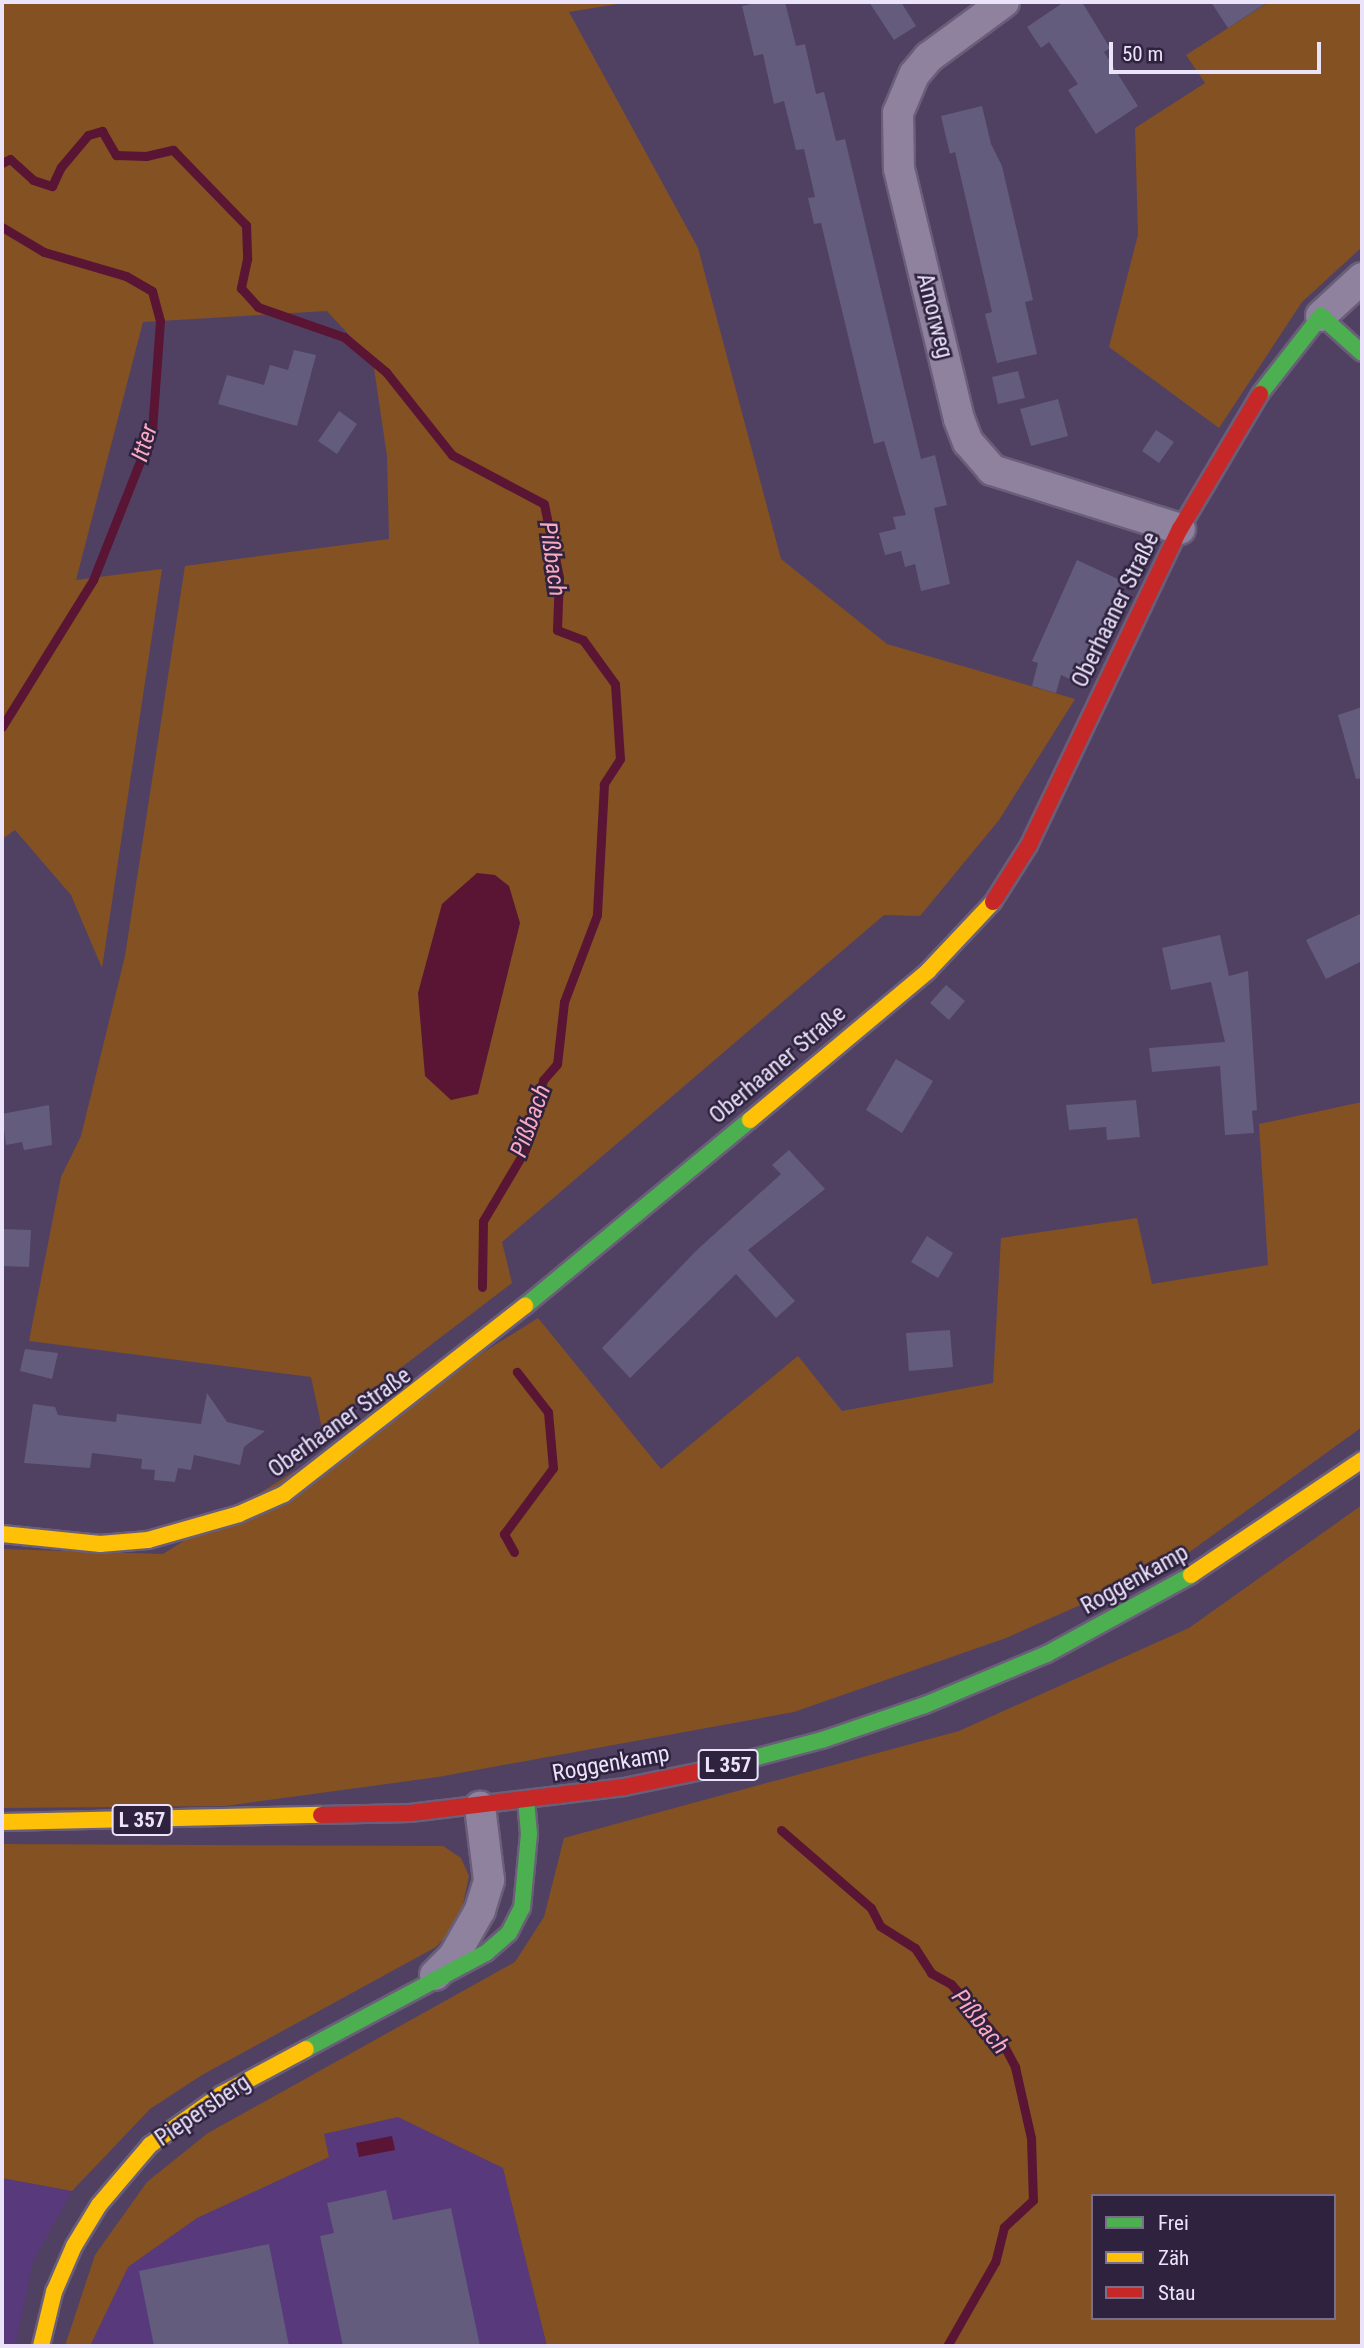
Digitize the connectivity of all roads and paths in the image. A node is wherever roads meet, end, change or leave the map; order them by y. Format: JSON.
{"nodes":[{"id":1,"x":1004,"y":2,"type":"edge"},
{"id":2,"x":1362,"y":278,"type":"edge"},
{"id":3,"x":1321,"y":316,"type":"junction"},
{"id":4,"x":1362,"y":353,"type":"edge"},
{"id":5,"x":1180,"y":529,"type":"junction"},
{"id":6,"x":1362,"y":1460,"type":"edge"},
{"id":7,"x":2,"y":1534,"type":"edge"},
{"id":8,"x":526,"y":1801,"type":"junction"},
{"id":9,"x":480,"y":1807,"type":"junction"},
{"id":10,"x":2,"y":1822,"type":"edge"},
{"id":11,"x":424,"y":1987,"type":"junction"},
{"id":12,"x":41,"y":2346,"type":"edge"}],
"edges":[{"from":1,"to":5,"type":"street","name":"Amorweg"},
{"from":2,"to":3,"type":"street"},
{"from":3,"to":4,"type":"street"},
{"from":3,"to":5,"type":"street","name":"Oberhaaner Straße"},
{"from":5,"to":7,"type":"street","name":"Oberhaaner Straße"},
{"from":6,"to":8,"type":"street","name":"Roggenkamp","number":"L 357"},
{"from":8,"to":9,"type":"street","name":"Roggenkamp","number":"L 357"},
{"from":8,"to":11,"type":"street","name":"Piepersberg"},
{"from":9,"to":10,"type":"street","name":"Roggenkamp","number":"L 357"},
{"from":9,"to":11,"type":"street","name":"Piepersberg"},
{"from":11,"to":12,"type":"street","name":"Piepersberg"}]}
